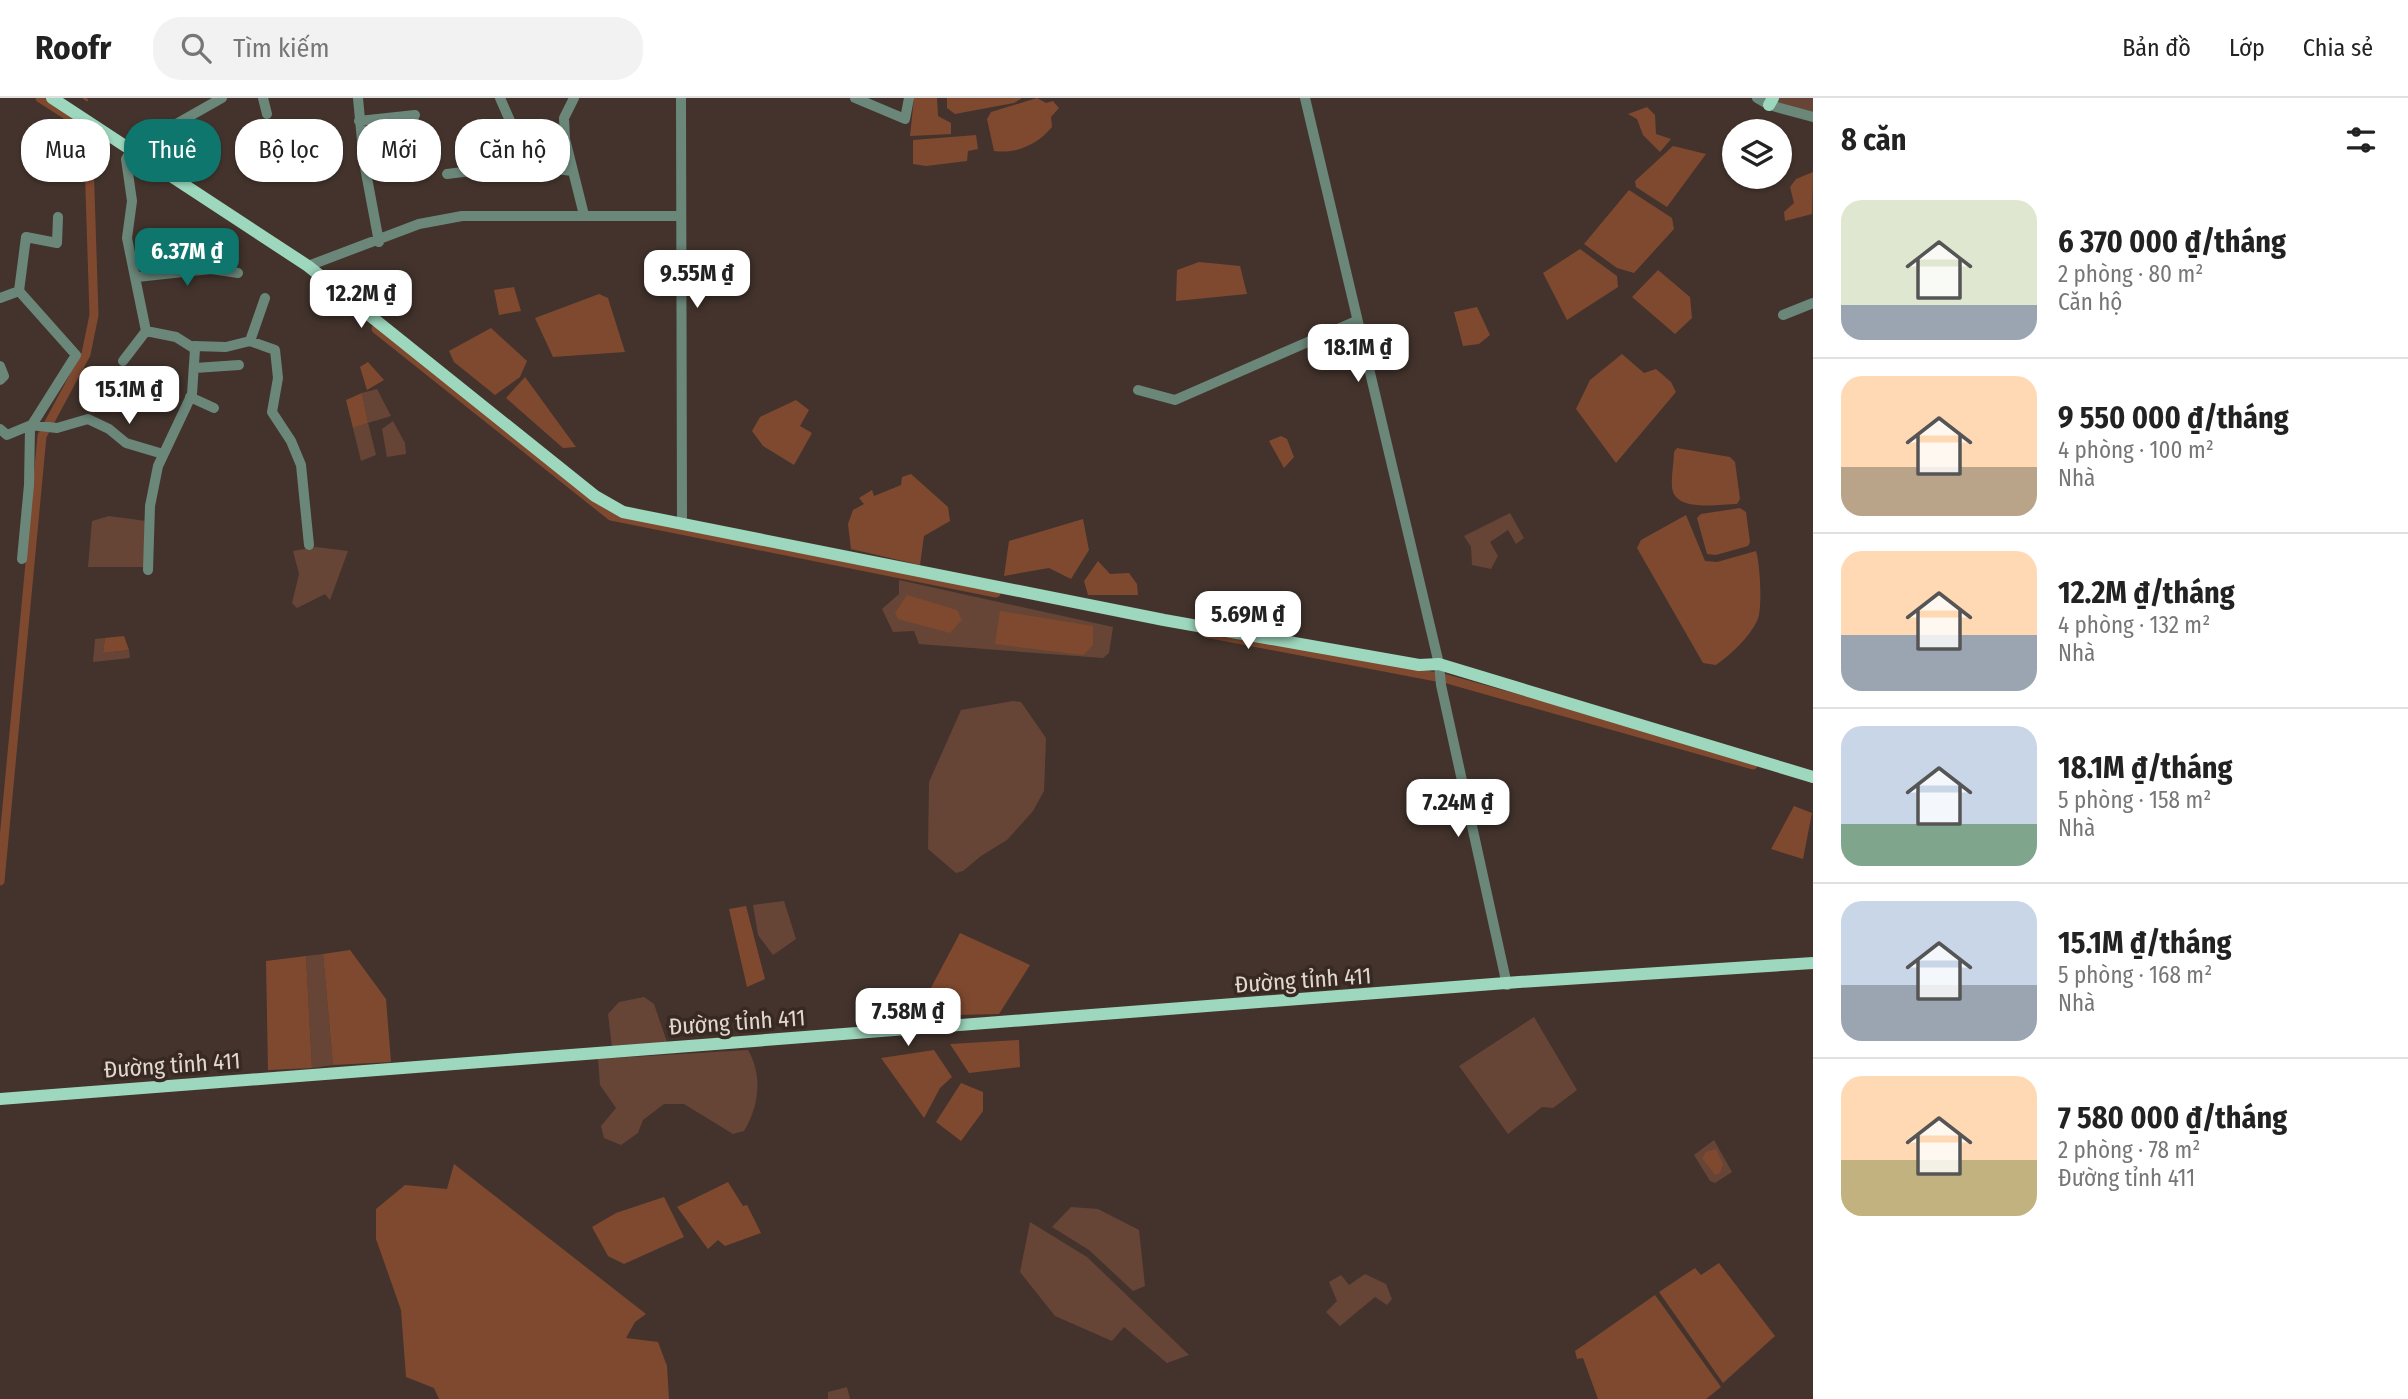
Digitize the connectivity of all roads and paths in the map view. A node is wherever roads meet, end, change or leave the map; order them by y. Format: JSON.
{"nodes":[{"id":1,"x":52,"y":98,"type":"edge"},
{"id":2,"x":222,"y":98,"type":"edge"},
{"id":3,"x":263,"y":98,"type":"edge"},
{"id":4,"x":358,"y":98,"type":"edge"},
{"id":5,"x":500,"y":98,"type":"edge"},
{"id":6,"x":574,"y":98,"type":"edge"},
{"id":7,"x":681,"y":98,"type":"edge"},
{"id":8,"x":855,"y":98,"type":"edge"},
{"id":9,"x":909,"y":98,"type":"edge"},
{"id":10,"x":1305,"y":98,"type":"edge"},
{"id":11,"x":1757,"y":98,"type":"edge"},
{"id":12,"x":1771,"y":100,"type":"edge"},
{"id":13,"x":267,"y":114,"type":"dead end"},
{"id":14,"x":415,"y":115,"type":"dead end"},
{"id":15,"x":1813,"y":117,"type":"edge"},
{"id":16,"x":187,"y":119,"type":"edge"},
{"id":17,"x":359,"y":119,"type":"edge"},
{"id":18,"x":378,"y":119,"type":"edge"},
{"id":19,"x":509,"y":119,"type":"edge"},
{"id":20,"x":124,"y":150,"type":"edge"},
{"id":21,"x":570,"y":171,"type":"edge"},
{"id":22,"x":573,"y":171,"type":"junction"},
{"id":23,"x":455,"y":173,"type":"edge"},
{"id":24,"x":447,"y":174,"type":"dead end"},
{"id":25,"x":131,"y":182,"type":"edge"},
{"id":26,"x":174,"y":182,"type":"edge"},
{"id":27,"x":369,"y":182,"type":"edge"},
{"id":28,"x":584,"y":215,"type":"junction"},
{"id":29,"x":681,"y":216,"type":"junction"},
{"id":30,"x":58,"y":217,"type":"dead end"},
{"id":31,"x":379,"y":242,"type":"junction"},
{"id":32,"x":308,"y":266,"type":"junction"},
{"id":33,"x":238,"y":272,"type":"dead end"},
{"id":34,"x":137,"y":277,"type":"junction"},
{"id":35,"x":19,"y":291,"type":"junction"},
{"id":36,"x":0,"y":298,"type":"edge"},
{"id":37,"x":265,"y":298,"type":"dead end"},
{"id":38,"x":1813,"y":303,"type":"edge"},
{"id":39,"x":1783,"y":315,"type":"dead end"},
{"id":40,"x":1356,"y":321,"type":"junction"},
{"id":41,"x":146,"y":331,"type":"junction"},
{"id":42,"x":250,"y":341,"type":"junction"},
{"id":43,"x":194,"y":346,"type":"junction"},
{"id":44,"x":123,"y":361,"type":"dead end"},
{"id":45,"x":239,"y":365,"type":"dead end"},
{"id":46,"x":0,"y":366,"type":"edge"},
{"id":47,"x":195,"y":368,"type":"junction"},
{"id":48,"x":0,"y":380,"type":"edge"},
{"id":49,"x":1138,"y":390,"type":"dead end"},
{"id":50,"x":190,"y":397,"type":"junction"},
{"id":51,"x":214,"y":408,"type":"dead end"},
{"id":52,"x":31,"y":425,"type":"junction"},
{"id":53,"x":0,"y":429,"type":"edge"},
{"id":54,"x":163,"y":454,"type":"junction"},
{"id":55,"x":682,"y":522,"type":"junction"},
{"id":56,"x":309,"y":545,"type":"dead end"},
{"id":57,"x":22,"y":559,"type":"dead end"},
{"id":58,"x":148,"y":570,"type":"dead end"},
{"id":59,"x":1439,"y":665,"type":"junction"},
{"id":60,"x":1813,"y":777,"type":"edge"},
{"id":61,"x":1813,"y":963,"type":"edge"},
{"id":62,"x":1507,"y":985,"type":"junction"},
{"id":63,"x":0,"y":1099,"type":"edge"}],
"edges":[{"from":1,"to":20,"type":"main road"},
{"from":2,"to":16,"type":"street"},
{"from":3,"to":13,"type":"street"},
{"from":4,"to":17,"type":"street"},
{"from":5,"to":19,"type":"street"},
{"from":6,"to":22,"type":"street"},
{"from":7,"to":29,"type":"street"},
{"from":8,"to":9,"type":"street"},
{"from":10,"to":40,"type":"street"},
{"from":11,"to":12,"type":"street"},
{"from":12,"to":15,"type":"street"},
{"from":14,"to":18,"type":"street"},
{"from":21,"to":22,"type":"street"},
{"from":22,"to":28,"type":"street"},
{"from":23,"to":24,"type":"street"},
{"from":25,"to":34,"type":"street"},
{"from":26,"to":32,"type":"main road"},
{"from":27,"to":31,"type":"street"},
{"from":28,"to":29,"type":"street"},
{"from":28,"to":31,"type":"street"},
{"from":29,"to":55,"type":"street"},
{"from":30,"to":35,"type":"street"},
{"from":31,"to":32,"type":"street"},
{"from":32,"to":55,"type":"main road"},
{"from":33,"to":34,"type":"street"},
{"from":34,"to":41,"type":"street"},
{"from":35,"to":36,"type":"street"},
{"from":35,"to":52,"type":"street"},
{"from":37,"to":42,"type":"street"},
{"from":38,"to":39,"type":"street"},
{"from":40,"to":49,"type":"street"},
{"from":40,"to":59,"type":"street"},
{"from":41,"to":43,"type":"street"},
{"from":41,"to":44,"type":"street"},
{"from":42,"to":43,"type":"street"},
{"from":42,"to":56,"type":"street"},
{"from":43,"to":47,"type":"street"},
{"from":45,"to":47,"type":"street"},
{"from":46,"to":48,"type":"street"},
{"from":47,"to":50,"type":"street"},
{"from":50,"to":51,"type":"street"},
{"from":50,"to":54,"type":"street"},
{"from":52,"to":53,"type":"street"},
{"from":52,"to":54,"type":"street"},
{"from":52,"to":57,"type":"street"},
{"from":54,"to":58,"type":"street"},
{"from":55,"to":59,"type":"main road"},
{"from":59,"to":60,"type":"main road"},
{"from":59,"to":62,"type":"street"},
{"from":61,"to":62,"type":"main road","name":"Đường tỉnh 411"},
{"from":62,"to":63,"type":"main road","name":"Đường tỉnh 411"}]}
